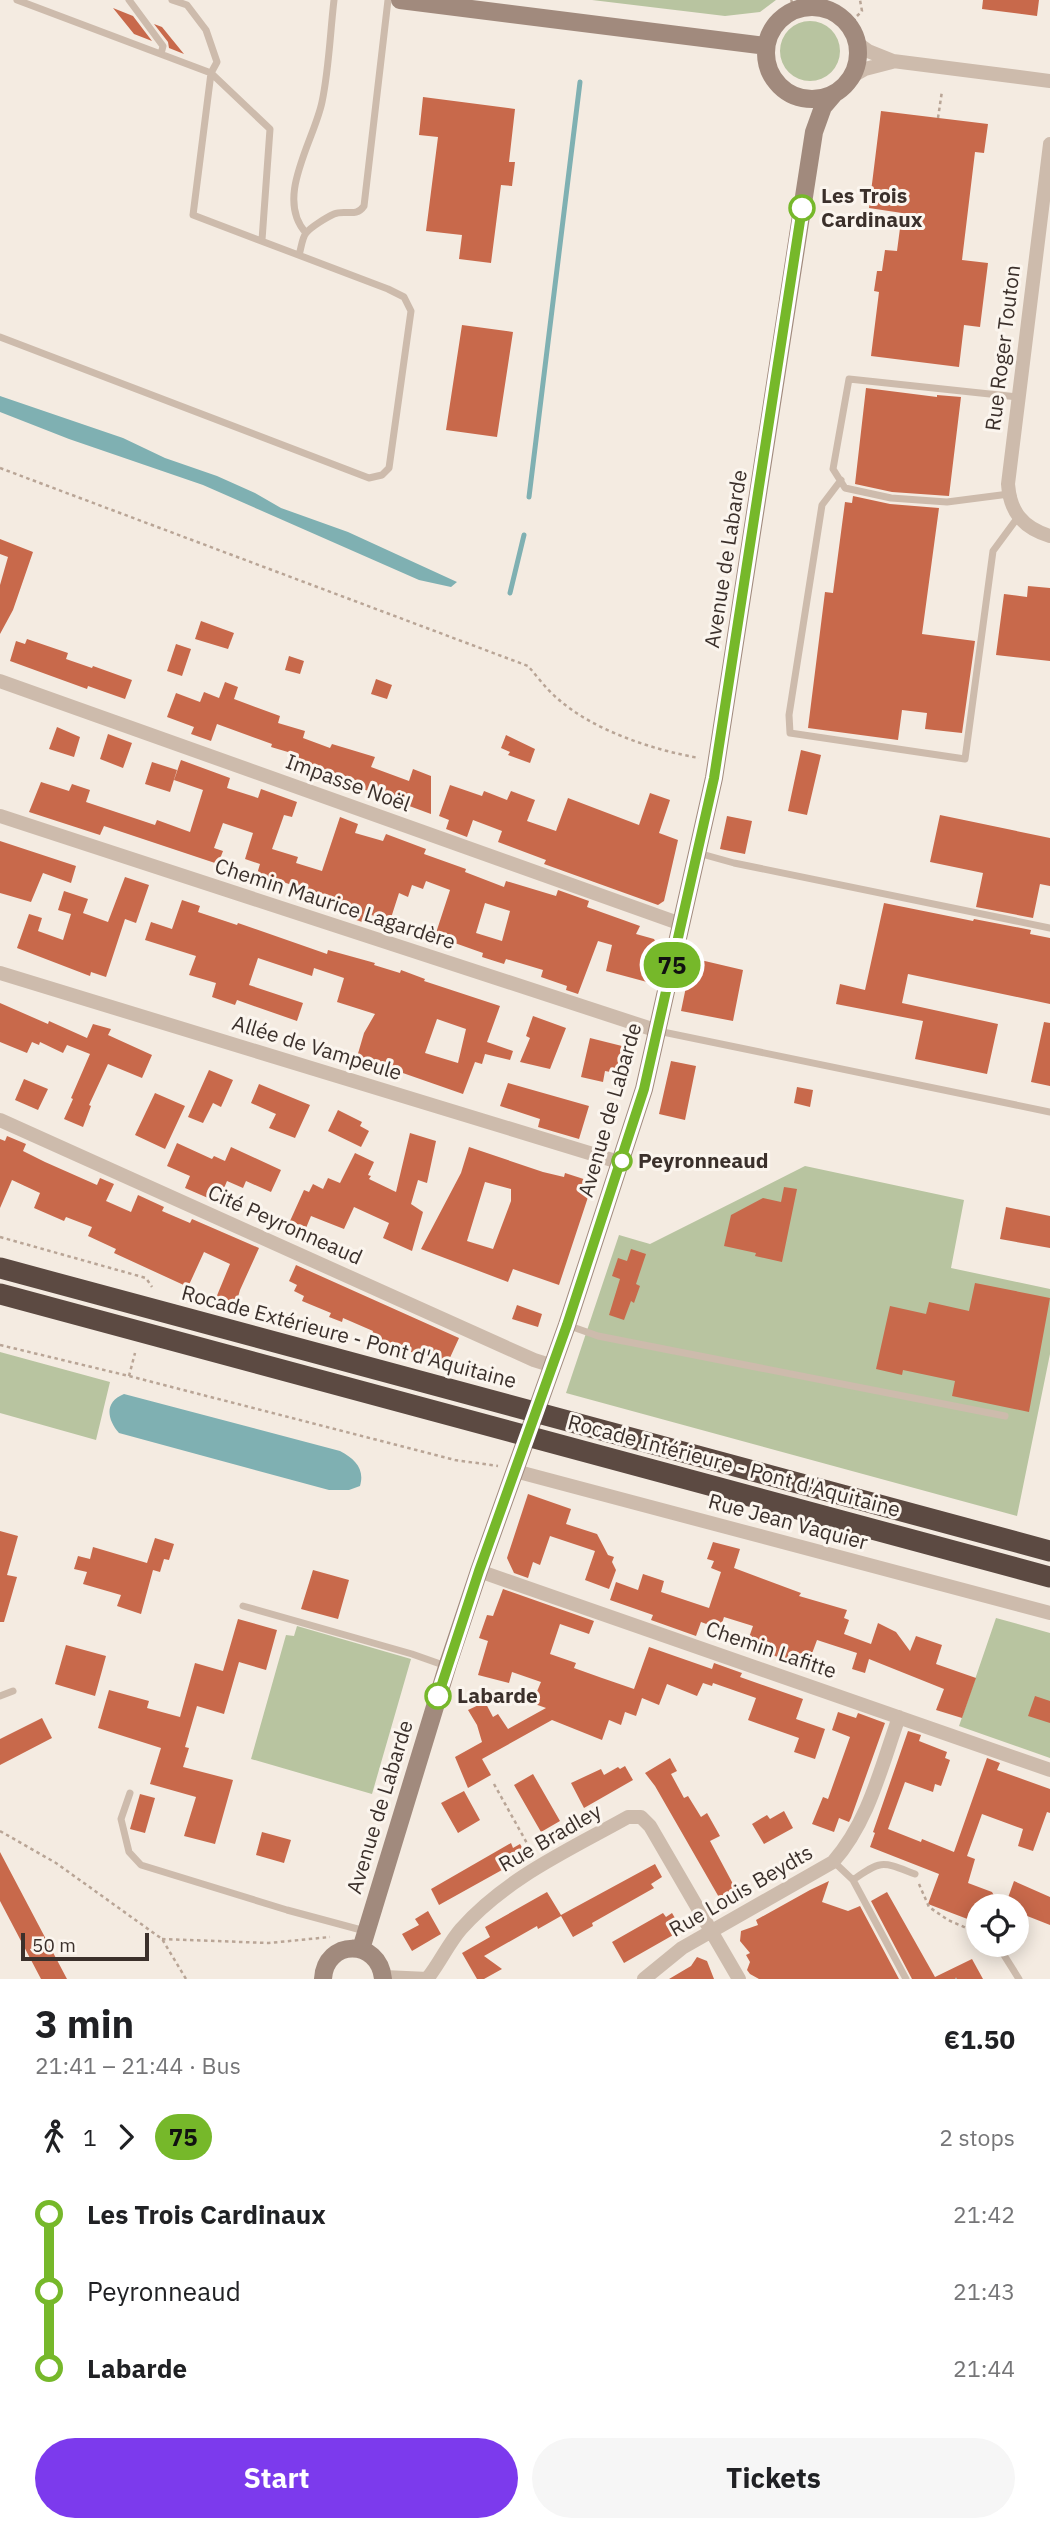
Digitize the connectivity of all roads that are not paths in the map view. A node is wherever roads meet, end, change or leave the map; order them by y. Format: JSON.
{"nodes":[{"id":1,"x":18,"y":0,"type":"edge"},
{"id":2,"x":129,"y":0,"type":"edge"},
{"id":3,"x":172,"y":0,"type":"edge"},
{"id":4,"x":334,"y":0,"type":"edge"},
{"id":5,"x":388,"y":0,"type":"edge"},
{"id":6,"x":400,"y":0,"type":"edge"},
{"id":7,"x":836,"y":0,"type":"edge"},
{"id":8,"x":803,"y":4,"type":"edge"},
{"id":9,"x":852,"y":33,"type":"junction"},
{"id":10,"x":766,"y":46,"type":"junction"},
{"id":11,"x":160,"y":54,"type":"junction"},
{"id":12,"x":893,"y":61,"type":"junction"},
{"id":13,"x":211,"y":73,"type":"junction"},
{"id":14,"x":851,"y":77,"type":"junction"},
{"id":15,"x":1050,"y":81,"type":"edge"},
{"id":16,"x":835,"y":93,"type":"junction"},
{"id":17,"x":791,"y":94,"type":"junction"},
{"id":18,"x":814,"y":132,"type":"junction"},
{"id":19,"x":1050,"y":144,"type":"edge"},
{"id":20,"x":306,"y":233,"type":"junction"},
{"id":21,"x":262,"y":240,"type":"junction"},
{"id":22,"x":299,"y":255,"type":"junction"},
{"id":23,"x":0,"y":337,"type":"edge"},
{"id":24,"x":1018,"y":397,"type":"junction"},
{"id":25,"x":841,"y":480,"type":"junction"},
{"id":26,"x":1009,"y":495,"type":"junction"},
{"id":27,"x":1018,"y":517,"type":"junction"},
{"id":28,"x":1050,"y":536,"type":"edge"},
{"id":29,"x":0,"y":681,"type":"edge"},
{"id":30,"x":0,"y":816,"type":"edge"},
{"id":31,"x":697,"y":853,"type":"junction"},
{"id":32,"x":681,"y":924,"type":"junction"},
{"id":33,"x":1050,"y":928,"type":"edge"},
{"id":34,"x":0,"y":973,"type":"edge"},
{"id":35,"x":657,"y":1031,"type":"junction"},
{"id":36,"x":1050,"y":1112,"type":"edge"},
{"id":37,"x":0,"y":1120,"type":"edge"},
{"id":38,"x":622,"y":1163,"type":"junction"},
{"id":39,"x":0,"y":1268,"type":"edge"},
{"id":40,"x":0,"y":1294,"type":"edge"},
{"id":41,"x":567,"y":1325,"type":"junction"},
{"id":42,"x":553,"y":1366,"type":"junction"},
{"id":43,"x":1005,"y":1416,"type":"dead end"},
{"id":44,"x":515,"y":1471,"type":"junction"},
{"id":45,"x":1050,"y":1551,"type":"edge"},
{"id":46,"x":479,"y":1571,"type":"junction"},
{"id":47,"x":1050,"y":1577,"type":"edge"},
{"id":48,"x":243,"y":1606,"type":"dead end"},
{"id":49,"x":1050,"y":1613,"type":"edge"},
{"id":50,"x":447,"y":1667,"type":"junction"},
{"id":51,"x":13,"y":1691,"type":"dead end"},
{"id":52,"x":0,"y":1696,"type":"edge"},
{"id":53,"x":900,"y":1717,"type":"junction"},
{"id":54,"x":1050,"y":1770,"type":"edge"},
{"id":55,"x":130,"y":1793,"type":"dead end"},
{"id":56,"x":833,"y":1862,"type":"junction"},
{"id":57,"x":915,"y":1874,"type":"road end"},
{"id":58,"x":853,"y":1880,"type":"junction"},
{"id":59,"x":366,"y":1931,"type":"junction"},
{"id":60,"x":711,"y":1932,"type":"junction"},
{"id":61,"x":360,"y":1949,"type":"junction"},
{"id":62,"x":1005,"y":1957,"type":"edge"},
{"id":63,"x":384,"y":1978,"type":"edge"},
{"id":64,"x":323,"y":1979,"type":"edge"},
{"id":65,"x":427,"y":1979,"type":"edge"},
{"id":66,"x":644,"y":1979,"type":"edge"},
{"id":67,"x":739,"y":1979,"type":"edge"},
{"id":68,"x":906,"y":1979,"type":"edge"},
{"id":69,"x":1019,"y":1979,"type":"edge"}],
"edges":[{"from":1,"to":11,"type":"lane"},
{"from":2,"to":11,"type":"lane"},
{"from":3,"to":13,"type":"lane"},
{"from":4,"to":20,"type":"lane"},
{"from":5,"to":20,"type":"lane"},
{"from":6,"to":10,"type":"main road"},
{"from":7,"to":9,"type":"main road"},
{"from":8,"to":9,"type":"main road"},
{"from":8,"to":10,"type":"main road"},
{"from":9,"to":12,"type":"street"},
{"from":9,"to":14,"type":"main road"},
{"from":10,"to":17,"type":"main road"},
{"from":11,"to":13,"type":"lane"},
{"from":12,"to":14,"type":"street"},
{"from":12,"to":15,"type":"street"},
{"from":13,"to":21,"type":"lane"},
{"from":13,"to":21,"type":"lane"},
{"from":14,"to":16,"type":"main road"},
{"from":16,"to":17,"type":"main road"},
{"from":16,"to":18,"type":"main road","name":"Avenue de Labarde"},
{"from":17,"to":18,"type":"main road"},
{"from":18,"to":31,"type":"main road","name":"Avenue de Labarde"},
{"from":19,"to":24,"type":"street","name":"Rue Roger Touton"},
{"from":20,"to":22,"type":"lane"},
{"from":21,"to":22,"type":"lane"},
{"from":22,"to":23,"type":"lane"},
{"from":24,"to":25,"type":"lane"},
{"from":24,"to":26,"type":"street","name":"Rue Roger Touton"},
{"from":25,"to":26,"type":"lane"},
{"from":25,"to":27,"type":"lane"},
{"from":26,"to":27,"type":"street","name":"Rue Roger Touton"},
{"from":27,"to":28,"type":"street"},
{"from":29,"to":32,"type":"street","name":"Impasse Noël"},
{"from":30,"to":35,"type":"street","name":"Chemin Maurice Lagardère"},
{"from":31,"to":32,"type":"main road","name":"Avenue de Labarde"},
{"from":31,"to":33,"type":"lane"},
{"from":32,"to":35,"type":"main road","name":"Avenue de Labarde"},
{"from":34,"to":38,"type":"street","name":"Allée de Vampeule"},
{"from":35,"to":36,"type":"lane"},
{"from":35,"to":38,"type":"main road","name":"Avenue de Labarde"},
{"from":37,"to":42,"type":"street","name":"Cité Peyronneaud"},
{"from":38,"to":41,"type":"main road","name":"Avenue de Labarde"},
{"from":39,"to":45,"type":"highway","name":"Rocade Extérieure - Pont d'Aquitaine","bridge":true},
{"from":40,"to":47,"type":"highway","name":"Rocade Intérieure - Pont d'Aquitaine","bridge":true},
{"from":41,"to":42,"type":"main road","name":"Avenue de Labarde"},
{"from":41,"to":43,"type":"lane"},
{"from":42,"to":44,"type":"main road","name":"Avenue de Labarde"},
{"from":44,"to":46,"type":"main road","name":"Avenue de Labarde"},
{"from":44,"to":49,"type":"street","name":"Rue Jean Vaquier"},
{"from":46,"to":50,"type":"main road","name":"Avenue de Labarde"},
{"from":46,"to":53,"type":"street","name":"Chemin Lafitte"},
{"from":48,"to":50,"type":"lane"},
{"from":50,"to":59,"type":"main road","name":"Avenue de Labarde"},
{"from":51,"to":52,"type":"lane"},
{"from":53,"to":54,"type":"street","name":"Chemin Lafitte"},
{"from":53,"to":56,"type":"street","name":"Rue Louis Beydts"},
{"from":55,"to":59,"type":"lane"},
{"from":56,"to":58,"type":"lane"},
{"from":56,"to":60,"type":"street","name":"Rue Louis Beydts"},
{"from":57,"to":58,"type":"lane"},
{"from":58,"to":68,"type":"lane"},
{"from":59,"to":61,"type":"main road","name":"Avenue de Labarde"},
{"from":60,"to":65,"type":"street","name":"Rue Bradley"},
{"from":60,"to":66,"type":"street","name":"Rue Louis Beydts"},
{"from":60,"to":67,"type":"street"},
{"from":61,"to":63,"type":"main road"},
{"from":61,"to":64,"type":"main road"},
{"from":62,"to":69,"type":"lane"},
{"from":63,"to":65,"type":"street"}]}
